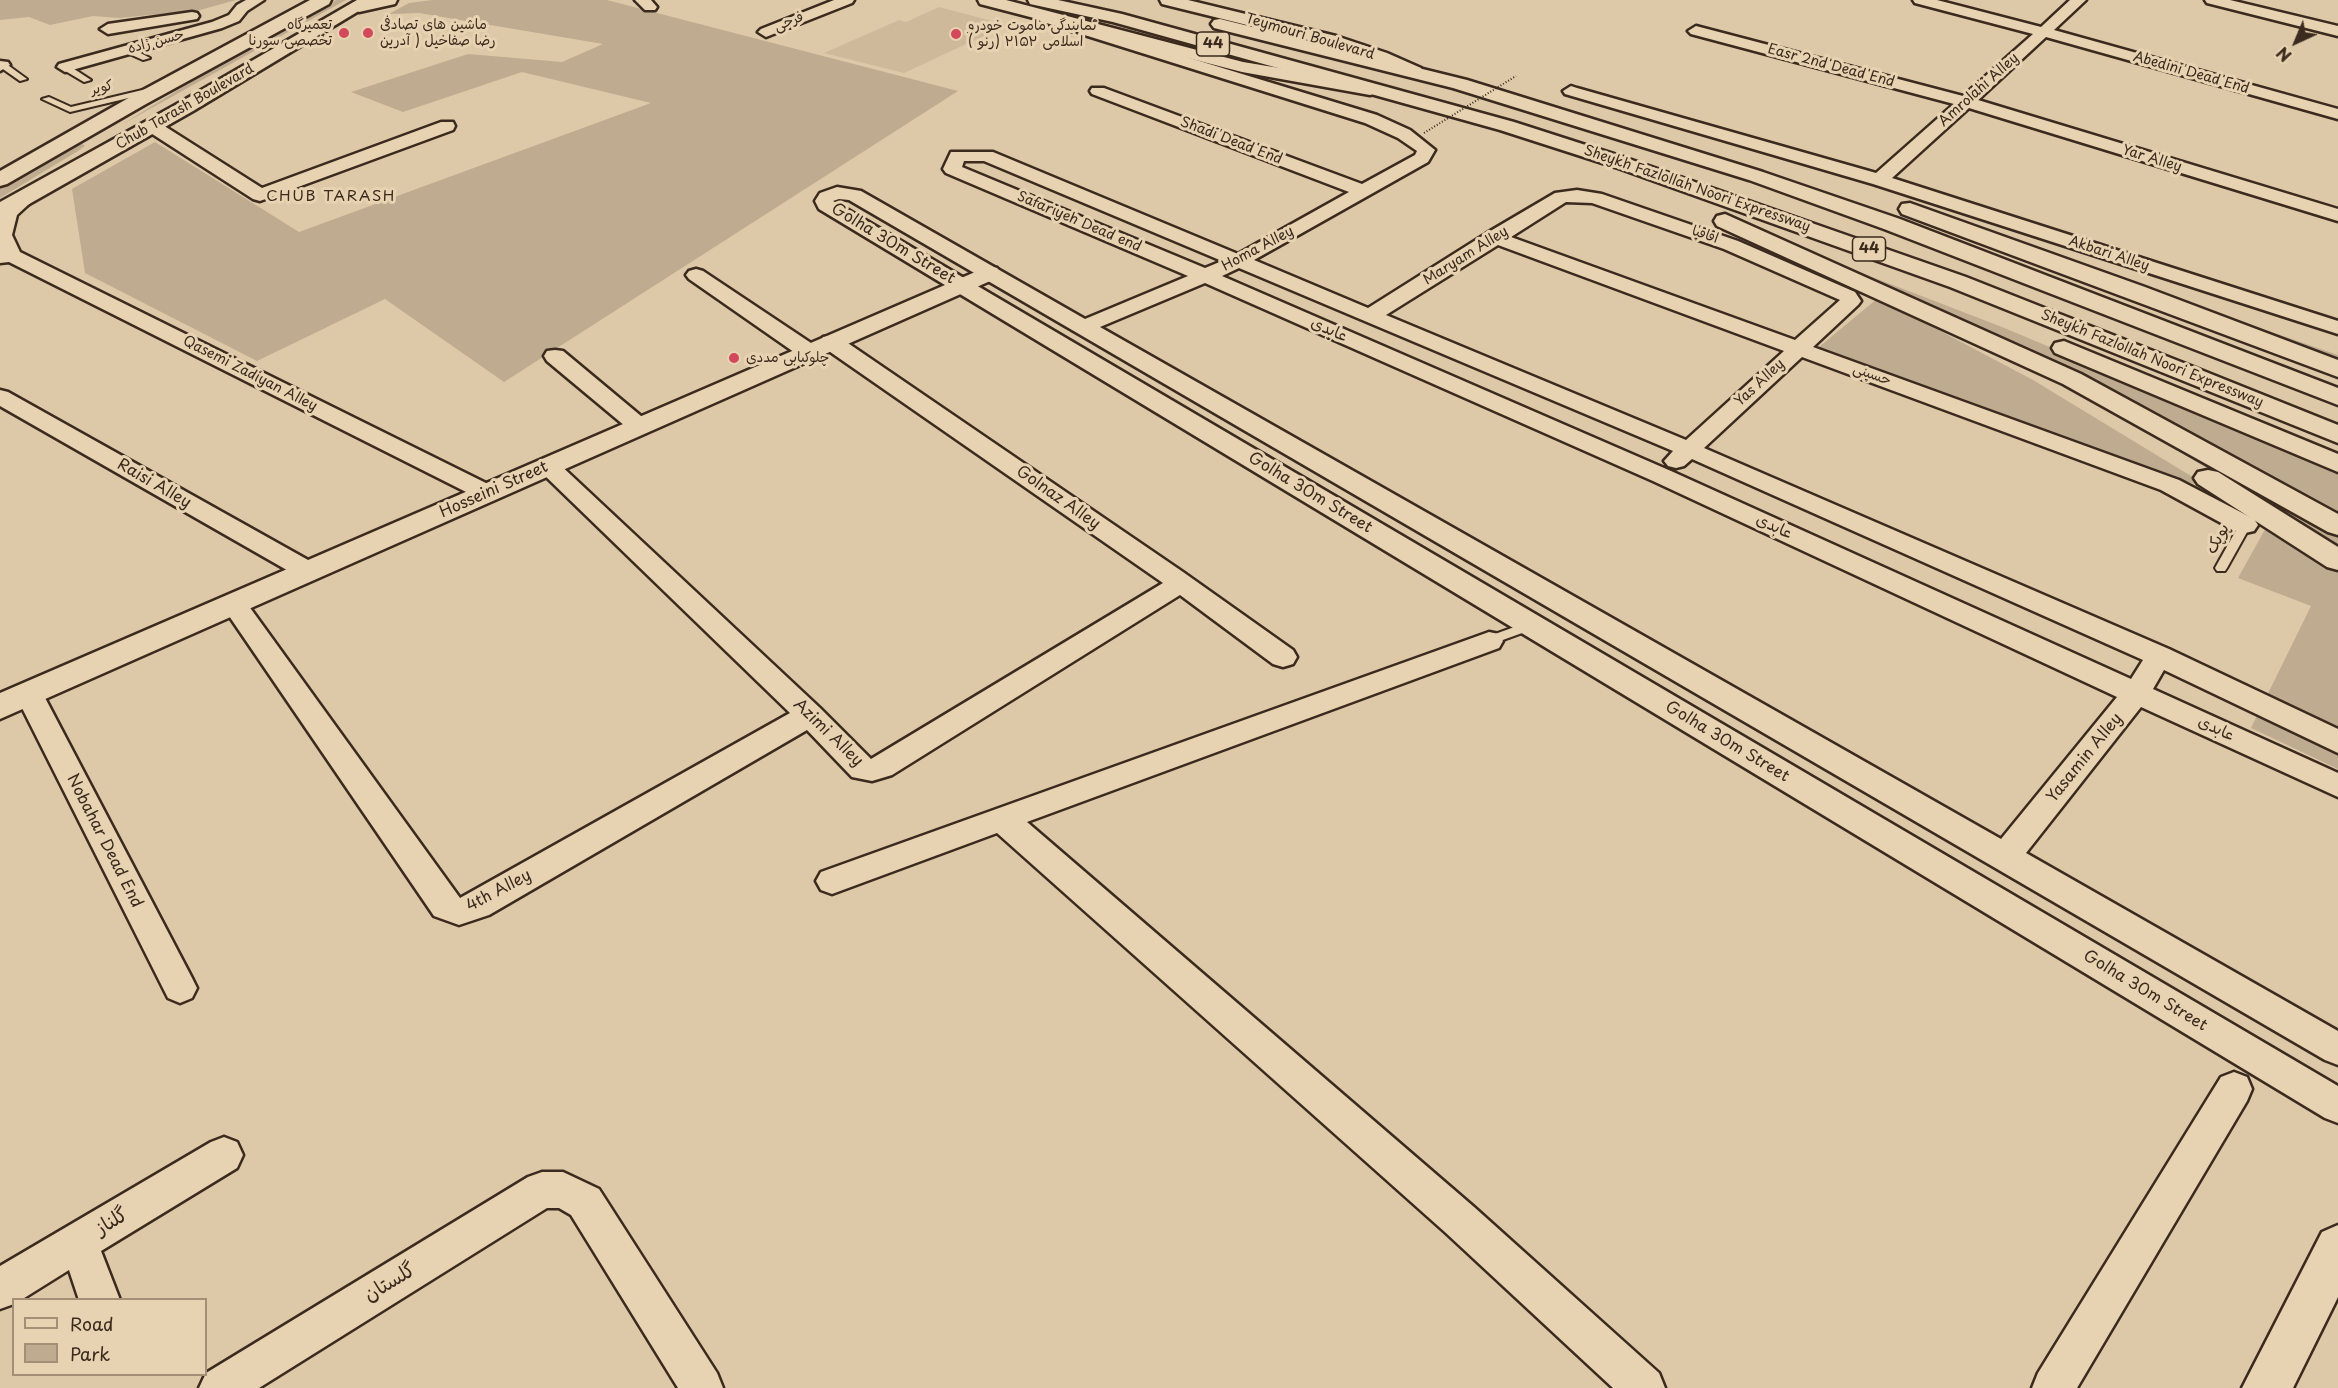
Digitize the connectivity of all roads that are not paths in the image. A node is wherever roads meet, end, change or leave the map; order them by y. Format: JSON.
{"nodes":[{"id":1,"x":257,"y":0,"type":"edge"},
{"id":2,"x":389,"y":0,"type":"edge"},
{"id":3,"x":847,"y":0,"type":"edge"},
{"id":4,"x":986,"y":0,"type":"edge"},
{"id":5,"x":1036,"y":0,"type":"edge"},
{"id":6,"x":1168,"y":0,"type":"edge"},
{"id":7,"x":1920,"y":0,"type":"edge"},
{"id":8,"x":2079,"y":0,"type":"edge"},
{"id":9,"x":2212,"y":0,"type":"edge"},
{"id":10,"x":316,"y":2,"type":"edge"},
{"id":11,"x":364,"y":4,"type":"edge"},
{"id":12,"x":2245,"y":4,"type":"edge"},
{"id":13,"x":1018,"y":7,"type":"junction"},
{"id":14,"x":242,"y":8,"type":"junction"},
{"id":15,"x":1151,"y":8,"type":"dead end"},
{"id":16,"x":108,"y":29,"type":"dead end"},
{"id":17,"x":1696,"y":31,"type":"dead end"},
{"id":18,"x":2338,"y":31,"type":"edge"},
{"id":19,"x":766,"y":32,"type":"dead end"},
{"id":20,"x":2044,"y":32,"type":"junction"},
{"id":21,"x":129,"y":50,"type":"junction"},
{"id":22,"x":146,"y":58,"type":"dead end"},
{"id":23,"x":1,"y":65,"type":"edge"},
{"id":24,"x":64,"y":67,"type":"joint"},
{"id":25,"x":1414,"y":72,"type":"junction"},
{"id":26,"x":23,"y":79,"type":"dead end"},
{"id":27,"x":87,"y":80,"type":"dead end"},
{"id":28,"x":1461,"y":84,"type":"junction"},
{"id":29,"x":166,"y":86,"type":"junction"},
{"id":30,"x":1098,"y":91,"type":"dead end"},
{"id":31,"x":1572,"y":91,"type":"dead end"},
{"id":32,"x":1389,"y":93,"type":"junction"},
{"id":33,"x":46,"y":99,"type":"dead end"},
{"id":34,"x":139,"y":100,"type":"junction"},
{"id":35,"x":1966,"y":102,"type":"junction"},
{"id":36,"x":186,"y":107,"type":"junction"},
{"id":37,"x":2338,"y":114,"type":"edge"},
{"id":38,"x":152,"y":126,"type":"junction"},
{"id":39,"x":447,"y":126,"type":"dead end"},
{"id":40,"x":78,"y":136,"type":"junction"},
{"id":41,"x":124,"y":142,"type":"junction"},
{"id":42,"x":1572,"y":168,"type":"dead end"},
{"id":43,"x":0,"y":180,"type":"edge"},
{"id":44,"x":1879,"y":180,"type":"junction"},
{"id":45,"x":1364,"y":191,"type":"junction"},
{"id":46,"x":33,"y":192,"type":"junction"},
{"id":47,"x":1562,"y":197,"type":"joint"},
{"id":48,"x":0,"y":211,"type":"edge"},
{"id":49,"x":2338,"y":215,"type":"edge"},
{"id":50,"x":1951,"y":222,"type":"junction"},
{"id":51,"x":1494,"y":237,"type":"junction"},
{"id":52,"x":6,"y":256,"type":"edge"},
{"id":53,"x":1237,"y":262,"type":"junction"},
{"id":54,"x":989,"y":273,"type":"junction"},
{"id":55,"x":696,"y":275,"type":"dead end"},
{"id":56,"x":1206,"y":276,"type":"junction"},
{"id":57,"x":960,"y":285,"type":"junction"},
{"id":58,"x":1843,"y":292,"type":"joint"},
{"id":59,"x":1370,"y":316,"type":"junction"},
{"id":60,"x":1932,"y":316,"type":"junction"},
{"id":61,"x":1083,"y":327,"type":"junction"},
{"id":62,"x":2338,"y":328,"type":"edge"},
{"id":63,"x":820,"y":347,"type":"junction"},
{"id":64,"x":1799,"y":348,"type":"junction"},
{"id":65,"x":2338,"y":349,"type":"edge"},
{"id":66,"x":555,"y":356,"type":"dead end"},
{"id":67,"x":2338,"y":368,"type":"edge"},
{"id":68,"x":0,"y":397,"type":"edge"},
{"id":69,"x":2338,"y":397,"type":"edge"},
{"id":70,"x":639,"y":426,"type":"junction"},
{"id":71,"x":2338,"y":435,"type":"edge"},
{"id":72,"x":1688,"y":449,"type":"junction"},
{"id":73,"x":2338,"y":464,"type":"edge"},
{"id":74,"x":548,"y":466,"type":"junction"},
{"id":75,"x":1662,"y":476,"type":"junction"},
{"id":76,"x":487,"y":493,"type":"junction"},
{"id":77,"x":2245,"y":525,"type":"joint"},
{"id":78,"x":2338,"y":526,"type":"edge"},
{"id":79,"x":2338,"y":560,"type":"edge"},
{"id":80,"x":2221,"y":568,"type":"dead end"},
{"id":81,"x":308,"y":571,"type":"junction"},
{"id":82,"x":1174,"y":578,"type":"junction"},
{"id":83,"x":234,"y":604,"type":"junction"},
{"id":84,"x":1531,"y":625,"type":"junction"},
{"id":85,"x":1490,"y":641,"type":"joint"},
{"id":86,"x":2158,"y":656,"type":"junction"},
{"id":87,"x":1283,"y":657,"type":"dead end"},
{"id":88,"x":2138,"y":692,"type":"junction"},
{"id":89,"x":28,"y":694,"type":"junction"},
{"id":90,"x":0,"y":707,"type":"edge"},
{"id":91,"x":810,"y":715,"type":"junction"},
{"id":92,"x":2338,"y":742,"type":"edge"},
{"id":93,"x":2338,"y":786,"type":"edge"},
{"id":94,"x":1002,"y":819,"type":"junction"},
{"id":95,"x":2005,"y":856,"type":"junction"},
{"id":96,"x":832,"y":881,"type":"dead end"},
{"id":97,"x":180,"y":988,"type":"dead end"},
{"id":98,"x":2338,"y":1049,"type":"edge"},
{"id":99,"x":2234,"y":1089,"type":"dead end"},
{"id":100,"x":2338,"y":1106,"type":"edge"},
{"id":101,"x":224,"y":1155,"type":"dead end"},
{"id":102,"x":78,"y":1242,"type":"junction"},
{"id":103,"x":2338,"y":1248,"type":"edge"},
{"id":104,"x":0,"y":1289,"type":"edge"},
{"id":105,"x":100,"y":1298,"type":"edge"},
{"id":106,"x":220,"y":1388,"type":"edge"},
{"id":107,"x":702,"y":1388,"type":"edge"},
{"id":108,"x":1644,"y":1388,"type":"edge"},
{"id":109,"x":2053,"y":1388,"type":"edge"},
{"id":110,"x":2267,"y":1388,"type":"edge"}],
"edges":[{"from":1,"to":14,"type":"street","name":"حسن زاده"},
{"from":2,"to":11,"type":"main road","name":"Chub Tarash Boulevard"},
{"from":3,"to":19,"type":"street","name":"فرجی"},
{"from":4,"to":13,"type":"main road"},
{"from":5,"to":32,"type":"main road","name":"Sheykh Fazlollah Noori Expressway","number":"44"},
{"from":6,"to":25,"type":"main road","name":"Teymouri Boulevard"},
{"from":7,"to":20,"type":"street","name":"Abedini Dead End"},
{"from":8,"to":20,"type":"street","name":"Amrolahi Alley"},
{"from":9,"to":12,"type":"street"},
{"from":10,"to":29,"type":"main road","name":"Chub Tarash Boulevard"},
{"from":11,"to":36,"type":"main road","name":"Chub Tarash Boulevard"},
{"from":12,"to":18,"type":"street"},
{"from":13,"to":32,"type":"main road"},
{"from":13,"to":45,"type":"street","name":"Homa Alley"},
{"from":14,"to":16,"type":"street","name":"حسن زاده"},
{"from":14,"to":21,"type":"street","name":"حسن زاده"},
{"from":15,"to":25,"type":"main road","name":"Sheykh Fazlollah Noori Expressway","number":"44"},
{"from":17,"to":35,"type":"street","name":"Easr 2nd Dead End"},
{"from":20,"to":35,"type":"street","name":"Amrolahi Alley"},
{"from":20,"to":37,"type":"street","name":"Abedini Dead End"},
{"from":21,"to":22,"type":"lane"},
{"from":21,"to":24,"type":"street","name":"حسن زاده"},
{"from":23,"to":26,"type":"lane"},
{"from":24,"to":27,"type":"lane"},
{"from":25,"to":28,"type":"main road","name":"Sheykh Fazlollah Noori Expressway","number":"44"},
{"from":28,"to":50,"type":"main road"},
{"from":28,"to":69,"type":"main road","name":"Sheykh Fazlollah Noori Expressway","number":"44"},
{"from":29,"to":33,"type":"lane","name":"کویر"},
{"from":29,"to":34,"type":"main road","name":"Chub Tarash Boulevard"},
{"from":30,"to":45,"type":"street","name":"Shadi Dead End"},
{"from":31,"to":44,"type":"street","name":"Akbari Alley"},
{"from":32,"to":42,"type":"main road"},
{"from":32,"to":71,"type":"main road","name":"Sheykh Fazlollah Noori Expressway","number":"44"},
{"from":34,"to":36,"type":"main road"},
{"from":34,"to":40,"type":"main road","name":"Chub Tarash Boulevard"},
{"from":35,"to":44,"type":"street","name":"Amrolahi Alley"},
{"from":35,"to":49,"type":"street","name":"Yar Alley"},
{"from":36,"to":38,"type":"main road","name":"Chub Tarash Boulevard"},
{"from":38,"to":39,"type":"street"},
{"from":38,"to":41,"type":"main road","name":"Chub Tarash Boulevard"},
{"from":40,"to":41,"type":"main road"},
{"from":40,"to":43,"type":"main road","name":"Chub Tarash Boulevard"},
{"from":41,"to":46,"type":"main road","name":"Chub Tarash Boulevard"},
{"from":44,"to":62,"type":"street","name":"Akbari Alley"},
{"from":45,"to":53,"type":"street","name":"Homa Alley"},
{"from":46,"to":48,"type":"main road","name":"Chub Tarash Boulevard"},
{"from":46,"to":52,"type":"street","name":"Qasemi Zadiyan Alley"},
{"from":47,"to":51,"type":"street","name":"Maryam Alley"},
{"from":47,"to":58,"type":"street","name":"اقاقیا"},
{"from":50,"to":65,"type":"main road"},
{"from":50,"to":67,"type":"main road"},
{"from":51,"to":59,"type":"street","name":"Maryam Alley"},
{"from":51,"to":64,"type":"street","name":"حسینی"},
{"from":52,"to":76,"type":"street","name":"Qasemi Zadiyan Alley"},
{"from":53,"to":56,"type":"street","name":"Homa Alley"},
{"from":53,"to":56,"type":"street","name":"Safariyeh Dead end"},
{"from":53,"to":59,"type":"street","name":"عابدی"},
{"from":54,"to":57,"type":"main road","name":"Hosseini Street"},
{"from":54,"to":57,"type":"street","name":"Golha 30m Street"},
{"from":54,"to":61,"type":"street","name":"Golha 30m Street"},
{"from":55,"to":63,"type":"street","name":"Golnaz Alley"},
{"from":56,"to":61,"type":"street","name":"Homa Alley"},
{"from":56,"to":75,"type":"street","name":"عابدی"},
{"from":57,"to":63,"type":"main road","name":"Hosseini Street"},
{"from":57,"to":84,"type":"street","name":"Golha 30m Street"},
{"from":58,"to":64,"type":"street","name":"Yas Alley"},
{"from":59,"to":72,"type":"street","name":"عابدی"},
{"from":60,"to":73,"type":"main road"},
{"from":60,"to":78,"type":"main road"},
{"from":60,"to":79,"type":"main road"},
{"from":61,"to":95,"type":"street","name":"Golha 30m Street"},
{"from":63,"to":70,"type":"main road","name":"Hosseini Street"},
{"from":63,"to":82,"type":"street","name":"Golnaz Alley"},
{"from":64,"to":72,"type":"street","name":"Yas Alley"},
{"from":64,"to":77,"type":"street","name":"حسینی"},
{"from":66,"to":70,"type":"street"},
{"from":68,"to":81,"type":"street","name":"Raisi Alley"},
{"from":70,"to":74,"type":"main road","name":"Hosseini Street"},
{"from":72,"to":75,"type":"street","name":"Yas Alley"},
{"from":72,"to":86,"type":"street","name":"عابدی"},
{"from":74,"to":76,"type":"main road","name":"Hosseini Street"},
{"from":74,"to":91,"type":"street","name":"Azimi Alley"},
{"from":75,"to":88,"type":"street","name":"عابدی"},
{"from":76,"to":81,"type":"main road","name":"Hosseini Street"},
{"from":77,"to":80,"type":"lane","name":"پوپک"},
{"from":81,"to":83,"type":"main road","name":"Hosseini Street"},
{"from":82,"to":87,"type":"street","name":"Golnaz Alley"},
{"from":82,"to":91,"type":"street","name":"Azimi Alley"},
{"from":83,"to":89,"type":"main road","name":"Hosseini Street"},
{"from":83,"to":91,"type":"street","name":"4th Alley"},
{"from":84,"to":85,"type":"lane"},
{"from":84,"to":100,"type":"street","name":"Golha 30m Street"},
{"from":85,"to":94,"type":"street"},
{"from":86,"to":88,"type":"street","name":"Yasamin Alley"},
{"from":86,"to":92,"type":"street","name":"عابدی"},
{"from":88,"to":93,"type":"street","name":"عابدی"},
{"from":88,"to":95,"type":"street","name":"Yasamin Alley"},
{"from":89,"to":90,"type":"main road","name":"Hosseini Street"},
{"from":89,"to":97,"type":"street","name":"Nobahar Dead End"},
{"from":94,"to":96,"type":"street"},
{"from":94,"to":108,"type":"street"},
{"from":95,"to":98,"type":"street","name":"Golha 30m Street"},
{"from":99,"to":109,"type":"street"},
{"from":101,"to":102,"type":"street","name":"گلناز"},
{"from":102,"to":104,"type":"street","name":"گلناز"},
{"from":102,"to":105,"type":"street"},
{"from":103,"to":110,"type":"main road"},
{"from":106,"to":107,"type":"street","name":"گلستان"}]}
